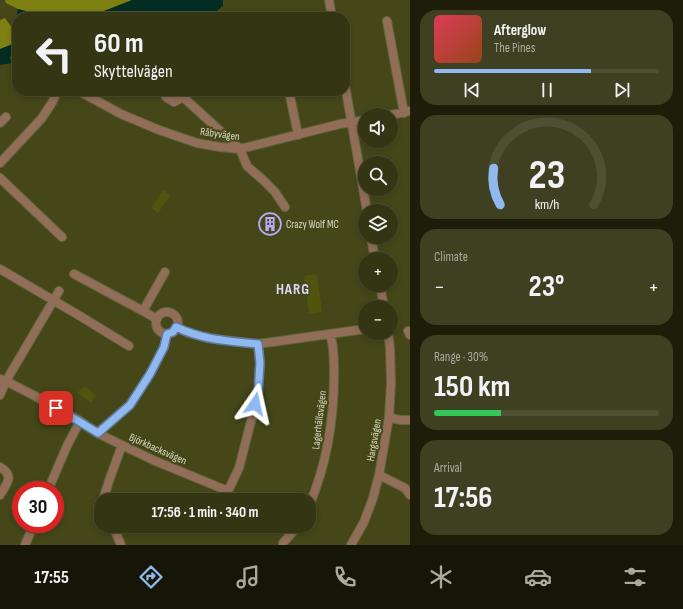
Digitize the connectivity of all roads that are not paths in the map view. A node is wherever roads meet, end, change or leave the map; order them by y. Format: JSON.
{"nodes":[{"id":1,"x":329,"y":0,"type":"edge"},
{"id":2,"x":331,"y":12,"type":"edge"},
{"id":3,"x":387,"y":21,"type":"dead end"},
{"id":4,"x":54,"y":96,"type":"edge"},
{"id":5,"x":88,"y":96,"type":"edge"},
{"id":6,"x":166,"y":96,"type":"edge"},
{"id":7,"x":182,"y":96,"type":"edge"},
{"id":8,"x":186,"y":96,"type":"edge"},
{"id":9,"x":290,"y":96,"type":"edge"},
{"id":10,"x":347,"y":96,"type":"edge"},
{"id":11,"x":407,"y":112,"type":"edge"},
{"id":12,"x":358,"y":122,"type":"edge"},
{"id":13,"x":351,"y":123,"type":"junction"},
{"id":14,"x":298,"y":135,"type":"junction"},
{"id":15,"x":240,"y":149,"type":"junction"},
{"id":16,"x":0,"y":163,"type":"edge"},
{"id":17,"x":0,"y":178,"type":"edge"},
{"id":18,"x":366,"y":204,"type":"edge"},
{"id":19,"x":285,"y":207,"type":"dead end"},
{"id":20,"x":62,"y":237,"type":"dead end"},
{"id":21,"x":0,"y":269,"type":"edge"},
{"id":22,"x":165,"y":272,"type":"dead end"},
{"id":23,"x":74,"y":274,"type":"dead end"},
{"id":24,"x":59,"y":291,"type":"dead end"},
{"id":25,"x":54,"y":300,"type":"junction"},
{"id":26,"x":143,"y":311,"type":"junction"},
{"id":27,"x":157,"y":319,"type":"junction"},
{"id":28,"x":176,"y":327,"type":"junction"},
{"id":29,"x":358,"y":330,"type":"edge"},
{"id":30,"x":167,"y":334,"type":"junction"},
{"id":31,"x":330,"y":334,"type":"junction"},
{"id":32,"x":389,"y":340,"type":"edge"},
{"id":33,"x":258,"y":344,"type":"junction"},
{"id":34,"x":129,"y":346,"type":"dead end"},
{"id":35,"x":3,"y":380,"type":"edge"},
{"id":36,"x":0,"y":395,"type":"edge"},
{"id":37,"x":389,"y":417,"type":"junction"},
{"id":38,"x":410,"y":420,"type":"edge"},
{"id":39,"x":80,"y":422,"type":"junction"},
{"id":40,"x":98,"y":433,"type":"junction"},
{"id":41,"x":122,"y":445,"type":"junction"},
{"id":42,"x":0,"y":467,"type":"edge"},
{"id":43,"x":379,"y":475,"type":"junction"},
{"id":44,"x":52,"y":481,"type":"edge"},
{"id":45,"x":105,"y":493,"type":"edge"},
{"id":46,"x":314,"y":493,"type":"edge"},
{"id":47,"x":0,"y":495,"type":"edge"},
{"id":48,"x":410,"y":495,"type":"edge"},
{"id":49,"x":30,"y":533,"type":"edge"},
{"id":50,"x":116,"y":533,"type":"edge"},
{"id":51,"x":292,"y":533,"type":"edge"},
{"id":52,"x":25,"y":545,"type":"edge"},
{"id":53,"x":121,"y":545,"type":"edge"},
{"id":54,"x":283,"y":545,"type":"edge"},
{"id":55,"x":351,"y":545,"type":"edge"}],
"edges":[{"from":1,"to":2,"type":"street"},
{"from":3,"to":11,"type":"street"},
{"from":4,"to":16,"type":"street"},
{"from":5,"to":15,"type":"street","name":"Råbyvägen"},
{"from":6,"to":7,"type":"street"},
{"from":8,"to":15,"type":"street"},
{"from":9,"to":14,"type":"street"},
{"from":10,"to":13,"type":"street"},
{"from":12,"to":13,"type":"street","name":"Råbyvägen"},
{"from":13,"to":14,"type":"street","name":"Råbyvägen"},
{"from":13,"to":18,"type":"street"},
{"from":14,"to":15,"type":"street","name":"Råbyvägen"},
{"from":15,"to":19,"type":"street"},
{"from":17,"to":20,"type":"street"},
{"from":21,"to":25,"type":"street"},
{"from":22,"to":26,"type":"street"},
{"from":23,"to":26,"type":"street"},
{"from":24,"to":25,"type":"street"},
{"from":25,"to":34,"type":"street"},
{"from":25,"to":35,"type":"street"},
{"from":26,"to":27,"type":"street"},
{"from":27,"to":28,"type":"street"},
{"from":27,"to":30,"type":"street"},
{"from":28,"to":30,"type":"street"},
{"from":28,"to":33,"type":"street"},
{"from":29,"to":31,"type":"street"},
{"from":30,"to":40,"type":"street"},
{"from":31,"to":33,"type":"street"},
{"from":31,"to":46,"type":"street","name":"Lagerhällsvägen"},
{"from":32,"to":37,"type":"street","name":"Hargsvägen"},
{"from":33,"to":41,"type":"street","name":"Björkbacksvägen"},
{"from":35,"to":36,"type":"street"},
{"from":35,"to":39,"type":"street","name":"Björkbacksvägen"},
{"from":37,"to":38,"type":"street"},
{"from":37,"to":43,"type":"street","name":"Hargsvägen"},
{"from":39,"to":40,"type":"street","name":"Björkbacksvägen"},
{"from":39,"to":44,"type":"street"},
{"from":40,"to":41,"type":"street","name":"Björkbacksvägen"},
{"from":41,"to":45,"type":"street"},
{"from":42,"to":47,"type":"street"},
{"from":43,"to":48,"type":"street"},
{"from":43,"to":55,"type":"street","name":"Hargsvägen"},
{"from":49,"to":52,"type":"street"},
{"from":50,"to":53,"type":"street"},
{"from":51,"to":54,"type":"street"}]}
